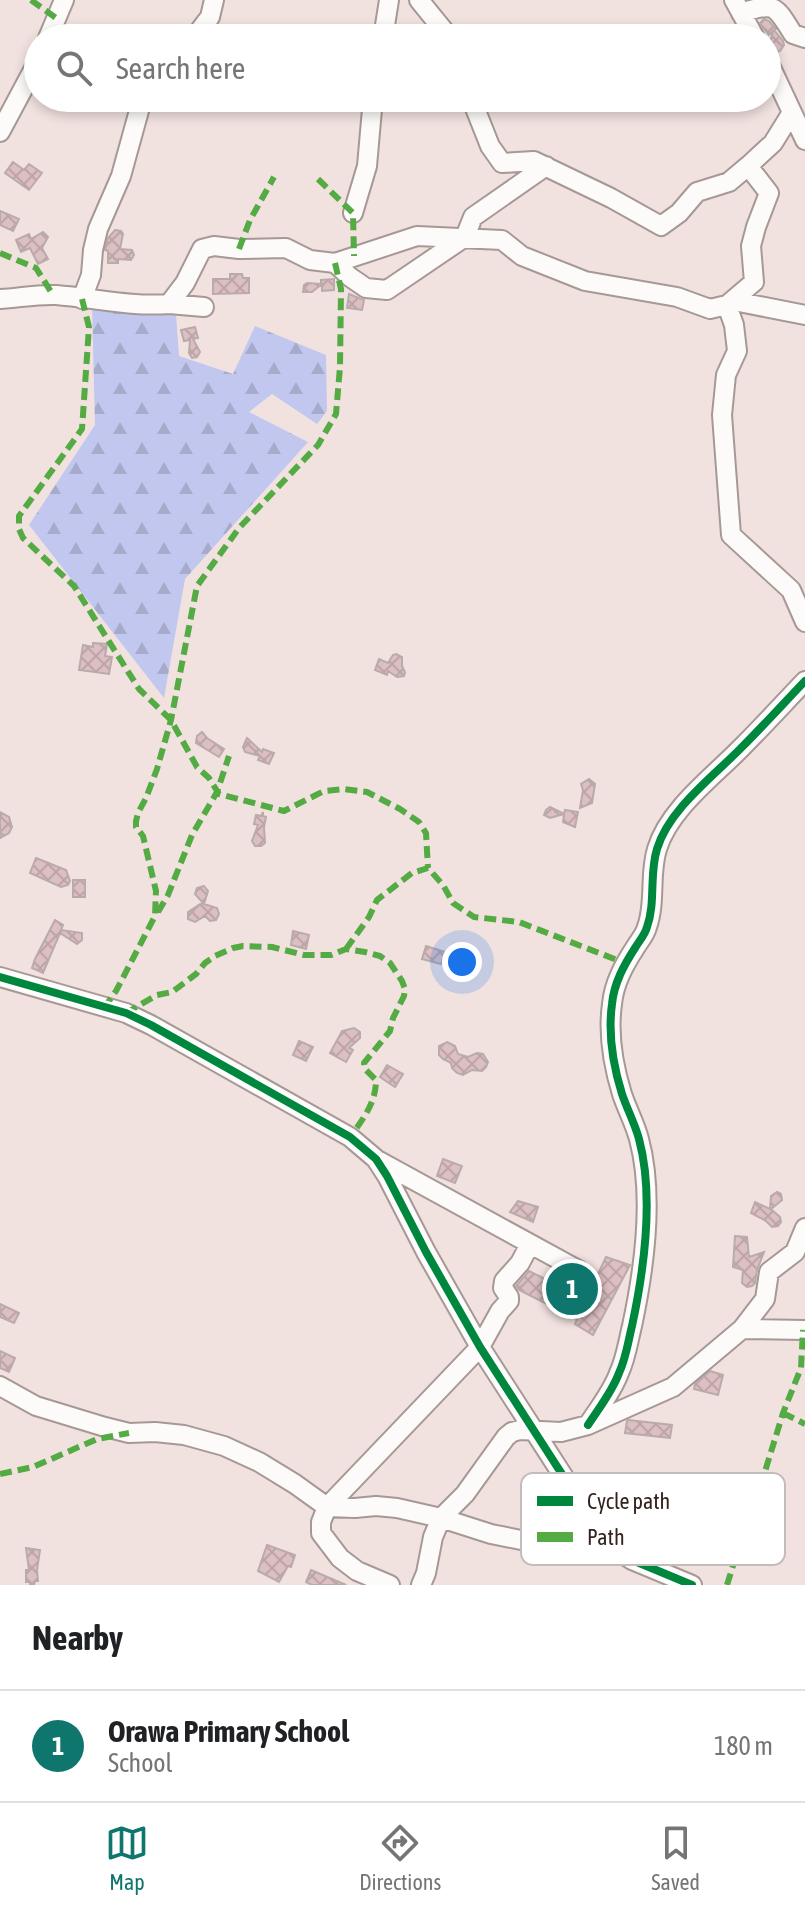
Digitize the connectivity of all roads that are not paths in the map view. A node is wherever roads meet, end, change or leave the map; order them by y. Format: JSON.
{"nodes":[{"id":1,"x":64,"y":0,"type":"edge"},
{"id":2,"x":214,"y":0,"type":"edge"},
{"id":3,"x":389,"y":0,"type":"edge"},
{"id":4,"x":419,"y":0,"type":"edge"},
{"id":5,"x":738,"y":6,"type":"edge"},
{"id":6,"x":54,"y":24,"type":"edge"},
{"id":7,"x":205,"y":24,"type":"edge"},
{"id":8,"x":385,"y":24,"type":"edge"},
{"id":9,"x":438,"y":24,"type":"edge"},
{"id":10,"x":748,"y":24,"type":"edge"},
{"id":11,"x":805,"y":38,"type":"edge"},
{"id":12,"x":24,"y":87,"type":"edge"},
{"id":13,"x":781,"y":91,"type":"edge"},
{"id":14,"x":139,"y":112,"type":"edge"},
{"id":15,"x":372,"y":112,"type":"edge"},
{"id":16,"x":477,"y":112,"type":"edge"},
{"id":17,"x":791,"y":114,"type":"junction"},
{"id":18,"x":0,"y":132,"type":"edge"},
{"id":19,"x":805,"y":140,"type":"edge"},
{"id":20,"x":546,"y":166,"type":"junction"},
{"id":21,"x":748,"y":166,"type":"junction"},
{"id":22,"x":353,"y":213,"type":"dead end"},
{"id":23,"x":465,"y":237,"type":"junction"},
{"id":24,"x":335,"y":263,"type":"junction"},
{"id":25,"x":0,"y":299,"type":"edge"},
{"id":26,"x":82,"y":299,"type":"junction"},
{"id":27,"x":169,"y":304,"type":"junction"},
{"id":28,"x":727,"y":305,"type":"junction"},
{"id":29,"x":204,"y":307,"type":"dead end"},
{"id":30,"x":805,"y":315,"type":"edge"},
{"id":31,"x":805,"y":622,"type":"edge"},
{"id":32,"x":805,"y":681,"type":"edge"},
{"id":33,"x":0,"y":977,"type":"edge"},
{"id":34,"x":376,"y":1159,"type":"junction"},
{"id":35,"x":805,"y":1228,"type":"edge"},
{"id":36,"x":530,"y":1244,"type":"junction"},
{"id":37,"x":578,"y":1270,"type":"dead end"},
{"id":38,"x":742,"y":1329,"type":"junction"},
{"id":39,"x":805,"y":1330,"type":"edge"},
{"id":40,"x":480,"y":1347,"type":"junction"},
{"id":41,"x":0,"y":1386,"type":"edge"},
{"id":42,"x":588,"y":1425,"type":"junction"},
{"id":43,"x":534,"y":1432,"type":"junction"},
{"id":44,"x":561,"y":1473,"type":"edge"},
{"id":45,"x":327,"y":1507,"type":"junction"},
{"id":46,"x":441,"y":1518,"type":"junction"},
{"id":47,"x":521,"y":1540,"type":"edge"},
{"id":48,"x":644,"y":1565,"type":"edge"},
{"id":49,"x":390,"y":1585,"type":"edge"},
{"id":50,"x":421,"y":1585,"type":"edge"},
{"id":51,"x":692,"y":1585,"type":"edge"}],
"edges":[{"from":1,"to":6,"type":"street"},
{"from":2,"to":7,"type":"street"},
{"from":3,"to":8,"type":"street"},
{"from":4,"to":9,"type":"street"},
{"from":5,"to":10,"type":"street"},
{"from":5,"to":11,"type":"street"},
{"from":12,"to":18,"type":"street"},
{"from":13,"to":17,"type":"street"},
{"from":14,"to":26,"type":"street"},
{"from":15,"to":22,"type":"street"},
{"from":16,"to":20,"type":"street"},
{"from":17,"to":19,"type":"street"},
{"from":17,"to":21,"type":"street"},
{"from":20,"to":21,"type":"street"},
{"from":20,"to":23,"type":"street"},
{"from":21,"to":28,"type":"street"},
{"from":23,"to":24,"type":"street"},
{"from":23,"to":24,"type":"street"},
{"from":23,"to":28,"type":"street"},
{"from":24,"to":27,"type":"street"},
{"from":25,"to":26,"type":"street"},
{"from":26,"to":27,"type":"street"},
{"from":27,"to":29,"type":"street"},
{"from":28,"to":30,"type":"street"},
{"from":28,"to":31,"type":"street"},
{"from":32,"to":42,"type":"street"},
{"from":33,"to":34,"type":"street"},
{"from":34,"to":36,"type":"street"},
{"from":34,"to":40,"type":"street"},
{"from":35,"to":38,"type":"street"},
{"from":36,"to":37,"type":"street"},
{"from":36,"to":40,"type":"street"},
{"from":38,"to":39,"type":"street"},
{"from":38,"to":42,"type":"street"},
{"from":40,"to":43,"type":"street"},
{"from":40,"to":45,"type":"street"},
{"from":41,"to":45,"type":"street"},
{"from":42,"to":43,"type":"street"},
{"from":43,"to":44,"type":"street"},
{"from":43,"to":46,"type":"street"},
{"from":45,"to":46,"type":"street"},
{"from":45,"to":49,"type":"street"},
{"from":46,"to":47,"type":"street"},
{"from":46,"to":50,"type":"street"},
{"from":48,"to":51,"type":"street"}]}
